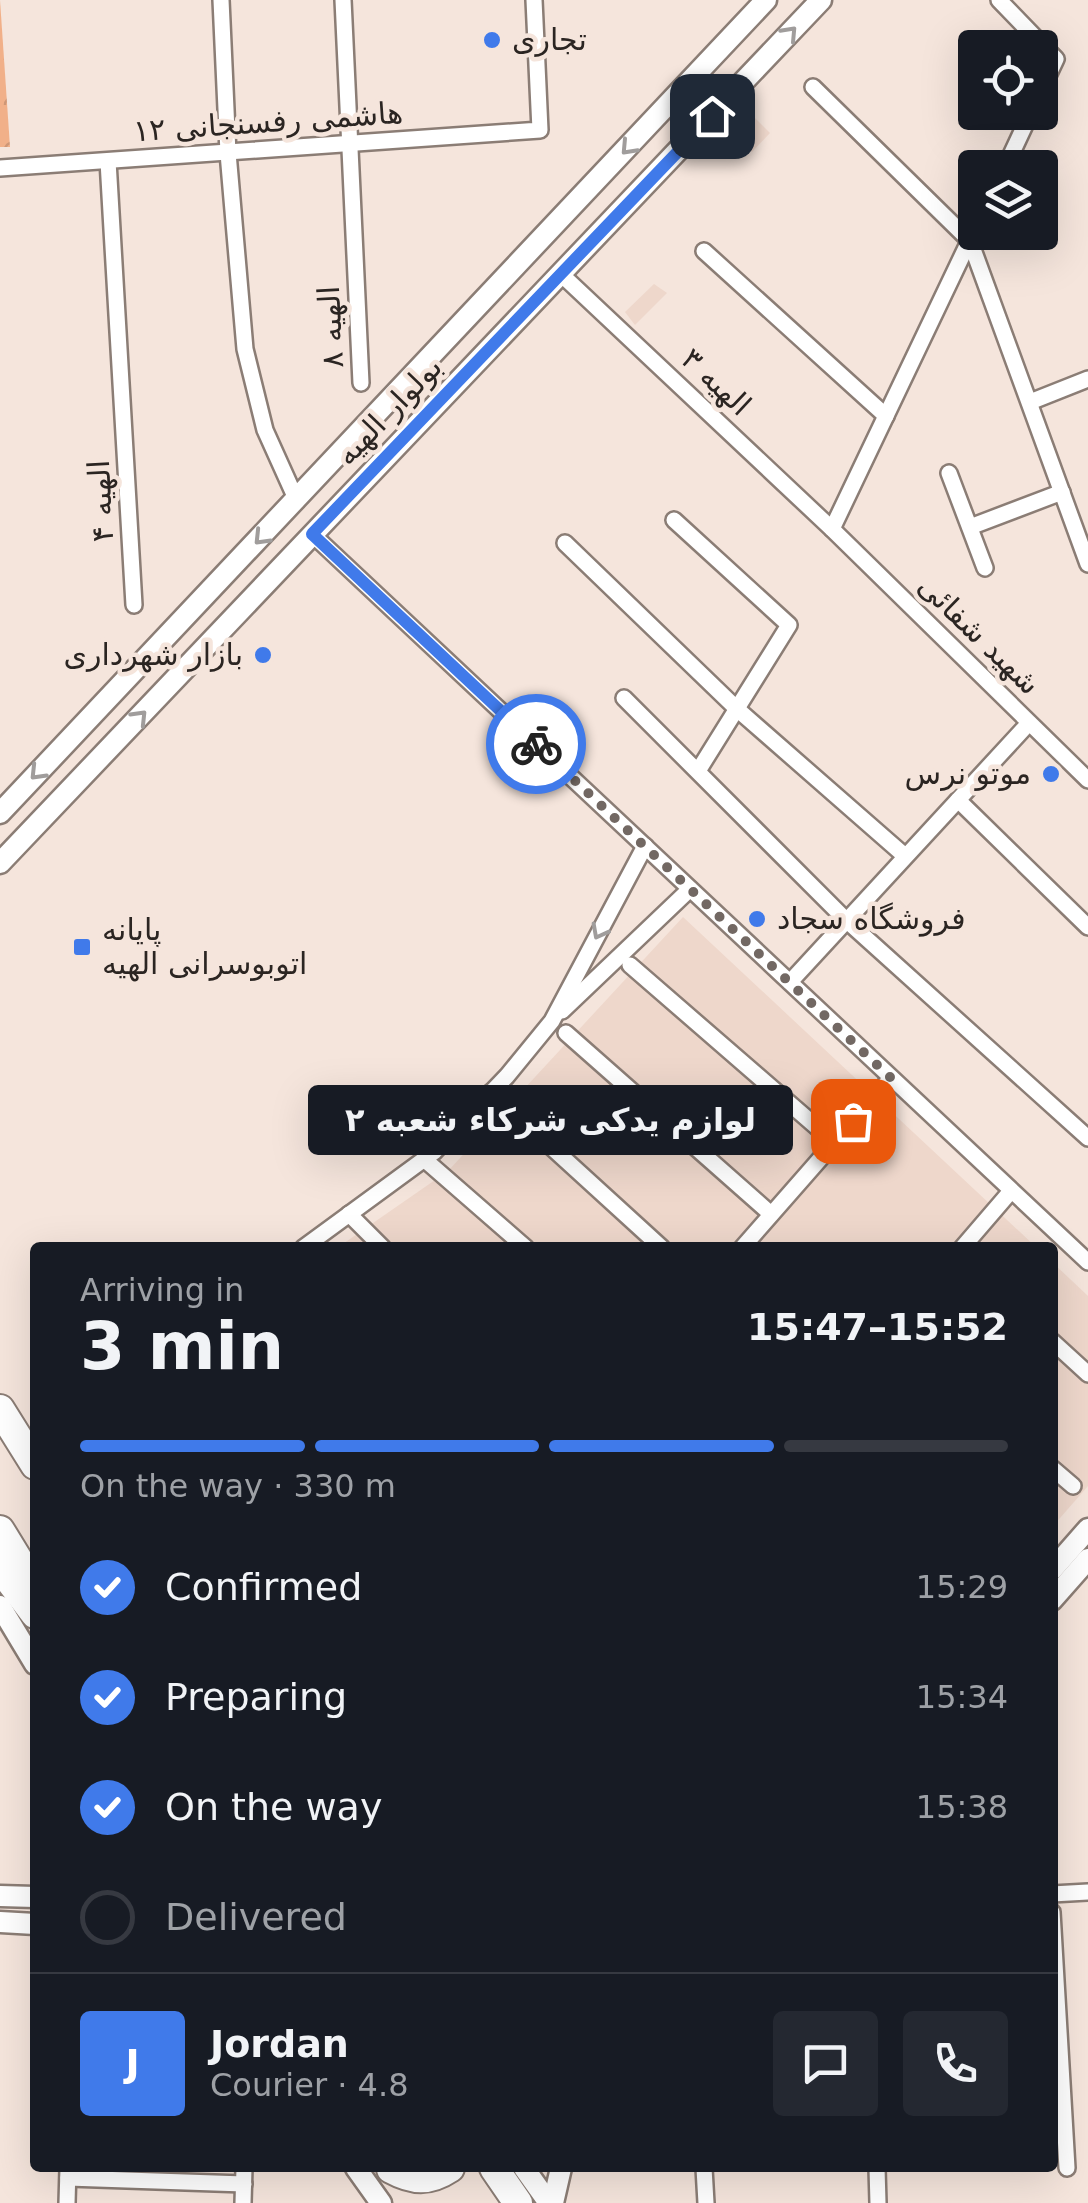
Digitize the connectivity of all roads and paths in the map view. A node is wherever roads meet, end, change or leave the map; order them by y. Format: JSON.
{"nodes":[{"id":1,"x":221,"y":0,"type":"edge"},
{"id":2,"x":343,"y":0,"type":"edge"},
{"id":3,"x":534,"y":0,"type":"edge"},
{"id":4,"x":766,"y":0,"type":"edge"},
{"id":5,"x":821,"y":0,"type":"edge"},
{"id":6,"x":999,"y":0,"type":"edge"},
{"id":7,"x":1028,"y":30,"type":"edge"},
{"id":8,"x":814,"y":87,"type":"dead end"},
{"id":9,"x":350,"y":144,"type":"junction"},
{"id":10,"x":228,"y":153,"type":"junction"},
{"id":11,"x":108,"y":161,"type":"junction"},
{"id":12,"x":0,"y":168,"type":"edge"},
{"id":13,"x":958,"y":222,"type":"edge"},
{"id":14,"x":965,"y":250,"type":"edge"},
{"id":15,"x":977,"y":250,"type":"edge"},
{"id":16,"x":704,"y":252,"type":"dead end"},
{"id":17,"x":562,"y":274,"type":"junction"},
{"id":18,"x":1088,"y":379,"type":"edge"},
{"id":19,"x":361,"y":383,"type":"dead end"},
{"id":20,"x":1030,"y":402,"type":"junction"},
{"id":21,"x":886,"y":416,"type":"junction"},
{"id":22,"x":949,"y":473,"type":"dead end"},
{"id":23,"x":1062,"y":492,"type":"junction"},
{"id":24,"x":297,"y":501,"type":"junction"},
{"id":25,"x":674,"y":520,"type":"dead end"},
{"id":26,"x":970,"y":527,"type":"junction"},
{"id":27,"x":832,"y":529,"type":"junction"},
{"id":28,"x":312,"y":534,"type":"junction"},
{"id":29,"x":564,"y":543,"type":"dead end"},
{"id":30,"x":1088,"y":564,"type":"edge"},
{"id":31,"x":985,"y":568,"type":"dead end"},
{"id":32,"x":134,"y":604,"type":"dead end"},
{"id":33,"x":624,"y":698,"type":"dead end"},
{"id":34,"x":737,"y":709,"type":"junction"},
{"id":35,"x":1029,"y":723,"type":"junction"},
{"id":36,"x":698,"y":771,"type":"junction"},
{"id":37,"x":1088,"y":780,"type":"edge"},
{"id":38,"x":958,"y":800,"type":"junction"},
{"id":39,"x":0,"y":813,"type":"edge"},
{"id":40,"x":645,"y":846,"type":"junction"},
{"id":41,"x":905,"y":856,"type":"junction"},
{"id":42,"x":0,"y":863,"type":"edge"},
{"id":43,"x":690,"y":889,"type":"junction"},
{"id":44,"x":846,"y":920,"type":"junction"},
{"id":45,"x":1088,"y":926,"type":"edge"},
{"id":46,"x":630,"y":965,"type":"dead end"},
{"id":47,"x":790,"y":982,"type":"junction"},
{"id":48,"x":552,"y":1021,"type":"junction"},
{"id":49,"x":566,"y":1034,"type":"dead end"},
{"id":50,"x":891,"y":1078,"type":"junction"},
{"id":51,"x":491,"y":1092,"type":"junction"},
{"id":52,"x":1088,"y":1138,"type":"edge"},
{"id":53,"x":834,"y":1142,"type":"junction"},
{"id":54,"x":424,"y":1160,"type":"junction"},
{"id":55,"x":1012,"y":1191,"type":"junction"},
{"id":56,"x":349,"y":1214,"type":"junction"},
{"id":57,"x":771,"y":1214,"type":"junction"},
{"id":58,"x":311,"y":1242,"type":"edge"},
{"id":59,"x":376,"y":1242,"type":"edge"},
{"id":60,"x":519,"y":1242,"type":"edge"},
{"id":61,"x":655,"y":1242,"type":"edge"},
{"id":62,"x":747,"y":1242,"type":"edge"},
{"id":63,"x":967,"y":1242,"type":"edge"},
{"id":64,"x":1088,"y":1262,"type":"edge"},
{"id":65,"x":1058,"y":1346,"type":"edge"},
{"id":66,"x":1088,"y":1374,"type":"edge"},
{"id":67,"x":0,"y":1410,"type":"edge"},
{"id":68,"x":30,"y":1457,"type":"edge"},
{"id":69,"x":1058,"y":1473,"type":"edge"},
{"id":70,"x":1073,"y":1486,"type":"dead end"},
{"id":71,"x":1088,"y":1529,"type":"edge"},
{"id":72,"x":0,"y":1530,"type":"edge"},
{"id":73,"x":1088,"y":1559,"type":"edge"},
{"id":74,"x":1058,"y":1563,"type":"edge"},
{"id":75,"x":0,"y":1568,"type":"edge"},
{"id":76,"x":30,"y":1579,"type":"edge"},
{"id":77,"x":1058,"y":1593,"type":"edge"},
{"id":78,"x":0,"y":1606,"type":"edge"},
{"id":79,"x":30,"y":1607,"type":"edge"},
{"id":80,"x":30,"y":1656,"type":"edge"},
{"id":81,"x":1088,"y":1892,"type":"edge"},
{"id":82,"x":1058,"y":1894,"type":"edge"},
{"id":83,"x":0,"y":1896,"type":"edge"},
{"id":84,"x":30,"y":1897,"type":"edge"},
{"id":85,"x":0,"y":1922,"type":"edge"},
{"id":86,"x":30,"y":1924,"type":"edge"},
{"id":87,"x":1058,"y":2014,"type":"edge"},
{"id":88,"x":1067,"y":2168,"type":"dead end"},
{"id":89,"x":359,"y":2172,"type":"edge"},
{"id":90,"x":393,"y":2172,"type":"edge"},
{"id":91,"x":397,"y":2172,"type":"edge"},
{"id":92,"x":443,"y":2172,"type":"edge"},
{"id":93,"x":497,"y":2172,"type":"edge"},
{"id":94,"x":527,"y":2172,"type":"edge"},
{"id":95,"x":560,"y":2172,"type":"edge"},
{"id":96,"x":704,"y":2172,"type":"edge"},
{"id":97,"x":877,"y":2172,"type":"edge"},
{"id":98,"x":68,"y":2173,"type":"edge"},
{"id":99,"x":244,"y":2176,"type":"edge"},
{"id":100,"x":67,"y":2203,"type":"edge"},
{"id":101,"x":243,"y":2203,"type":"edge"},
{"id":102,"x":381,"y":2203,"type":"edge"},
{"id":103,"x":415,"y":2203,"type":"edge"},
{"id":104,"x":518,"y":2203,"type":"edge"},
{"id":105,"x":551,"y":2203,"type":"edge"},
{"id":106,"x":706,"y":2203,"type":"edge"},
{"id":107,"x":878,"y":2203,"type":"edge"}],
"edges":[{"from":1,"to":10,"type":"street"},
{"from":2,"to":9,"type":"street","name":"الهیه ۸"},
{"from":3,"to":9,"type":"street","name":"هاشمی رفسنجانی ۱۲"},
{"from":4,"to":24,"type":"main road","name":"بولوار الهیه","one_way":true},
{"from":17,"to":5,"type":"main road","name":"بولوار الهیه","one_way":true},
{"from":6,"to":7,"type":"street"},
{"from":8,"to":13,"type":"street"},
{"from":9,"to":10,"type":"street","name":"هاشمی رفسنجانی ۱۲"},
{"from":9,"to":19,"type":"street","name":"الهیه ۸"},
{"from":10,"to":11,"type":"street","name":"هاشمی رفسنجانی ۱۲"},
{"from":10,"to":24,"type":"street"},
{"from":11,"to":12,"type":"street","name":"هاشمی رفسنجانی ۱۲"},
{"from":11,"to":32,"type":"street","name":"الهیه ۴"},
{"from":14,"to":21,"type":"street"},
{"from":15,"to":20,"type":"street"},
{"from":16,"to":21,"type":"street"},
{"from":17,"to":27,"type":"street","name":"الهیه ۳"},
{"from":17,"to":28,"type":"main road","name":"بولوار الهیه"},
{"from":18,"to":20,"type":"street"},
{"from":20,"to":23,"type":"street"},
{"from":21,"to":27,"type":"street"},
{"from":22,"to":26,"type":"street"},
{"from":23,"to":26,"type":"street"},
{"from":23,"to":30,"type":"street"},
{"from":24,"to":39,"type":"main road","name":"بولوار الهیه","one_way":true},
{"from":25,"to":34,"type":"street"},
{"from":26,"to":31,"type":"street"},
{"from":27,"to":35,"type":"street","name":"شهید شفائی"},
{"from":28,"to":40,"type":"street"},
{"from":42,"to":28,"type":"main road","name":"بولوار الهیه","one_way":true},
{"from":29,"to":34,"type":"street"},
{"from":33,"to":36,"type":"street"},
{"from":34,"to":36,"type":"street"},
{"from":34,"to":41,"type":"street"},
{"from":35,"to":37,"type":"street","name":"شهید شفائی"},
{"from":35,"to":38,"type":"street"},
{"from":36,"to":44,"type":"street"},
{"from":38,"to":41,"type":"street"},
{"from":38,"to":45,"type":"street"},
{"from":40,"to":43,"type":"street"},
{"from":40,"to":48,"type":"street","one_way":true},
{"from":41,"to":44,"type":"street"},
{"from":43,"to":47,"type":"street"},
{"from":43,"to":48,"type":"street"},
{"from":44,"to":47,"type":"street"},
{"from":44,"to":52,"type":"street"},
{"from":46,"to":53,"type":"street"},
{"from":47,"to":50,"type":"street"},
{"from":48,"to":51,"type":"street"},
{"from":49,"to":57,"type":"street"},
{"from":50,"to":53,"type":"street"},
{"from":50,"to":55,"type":"street"},
{"from":51,"to":54,"type":"street"},
{"from":51,"to":61,"type":"street"},
{"from":53,"to":57,"type":"street"},
{"from":54,"to":56,"type":"street"},
{"from":54,"to":60,"type":"street"},
{"from":55,"to":63,"type":"street"},
{"from":55,"to":64,"type":"street"},
{"from":56,"to":58,"type":"street"},
{"from":56,"to":59,"type":"street"},
{"from":57,"to":62,"type":"street"},
{"from":65,"to":66,"type":"street"},
{"from":67,"to":68,"type":"highway"},
{"from":69,"to":70,"type":"street"},
{"from":71,"to":74,"type":"main road"},
{"from":72,"to":76,"type":"highway"},
{"from":73,"to":77,"type":"main road"},
{"from":75,"to":79,"type":"highway"},
{"from":78,"to":80,"type":"main road"},
{"from":81,"to":82,"type":"street"},
{"from":83,"to":84,"type":"main road"},
{"from":85,"to":86,"type":"main road"},
{"from":87,"to":88,"type":"street"},
{"from":89,"to":102,"type":"main road"},
{"from":90,"to":103,"type":"highway"},
{"from":91,"to":92,"type":"highway"},
{"from":93,"to":104,"type":"highway"},
{"from":94,"to":105,"type":"main road"},
{"from":95,"to":105,"type":"main road"},
{"from":96,"to":106,"type":"street"},
{"from":97,"to":107,"type":"street"},
{"from":98,"to":99,"type":"street"},
{"from":98,"to":100,"type":"street"},
{"from":99,"to":101,"type":"street"}]}
